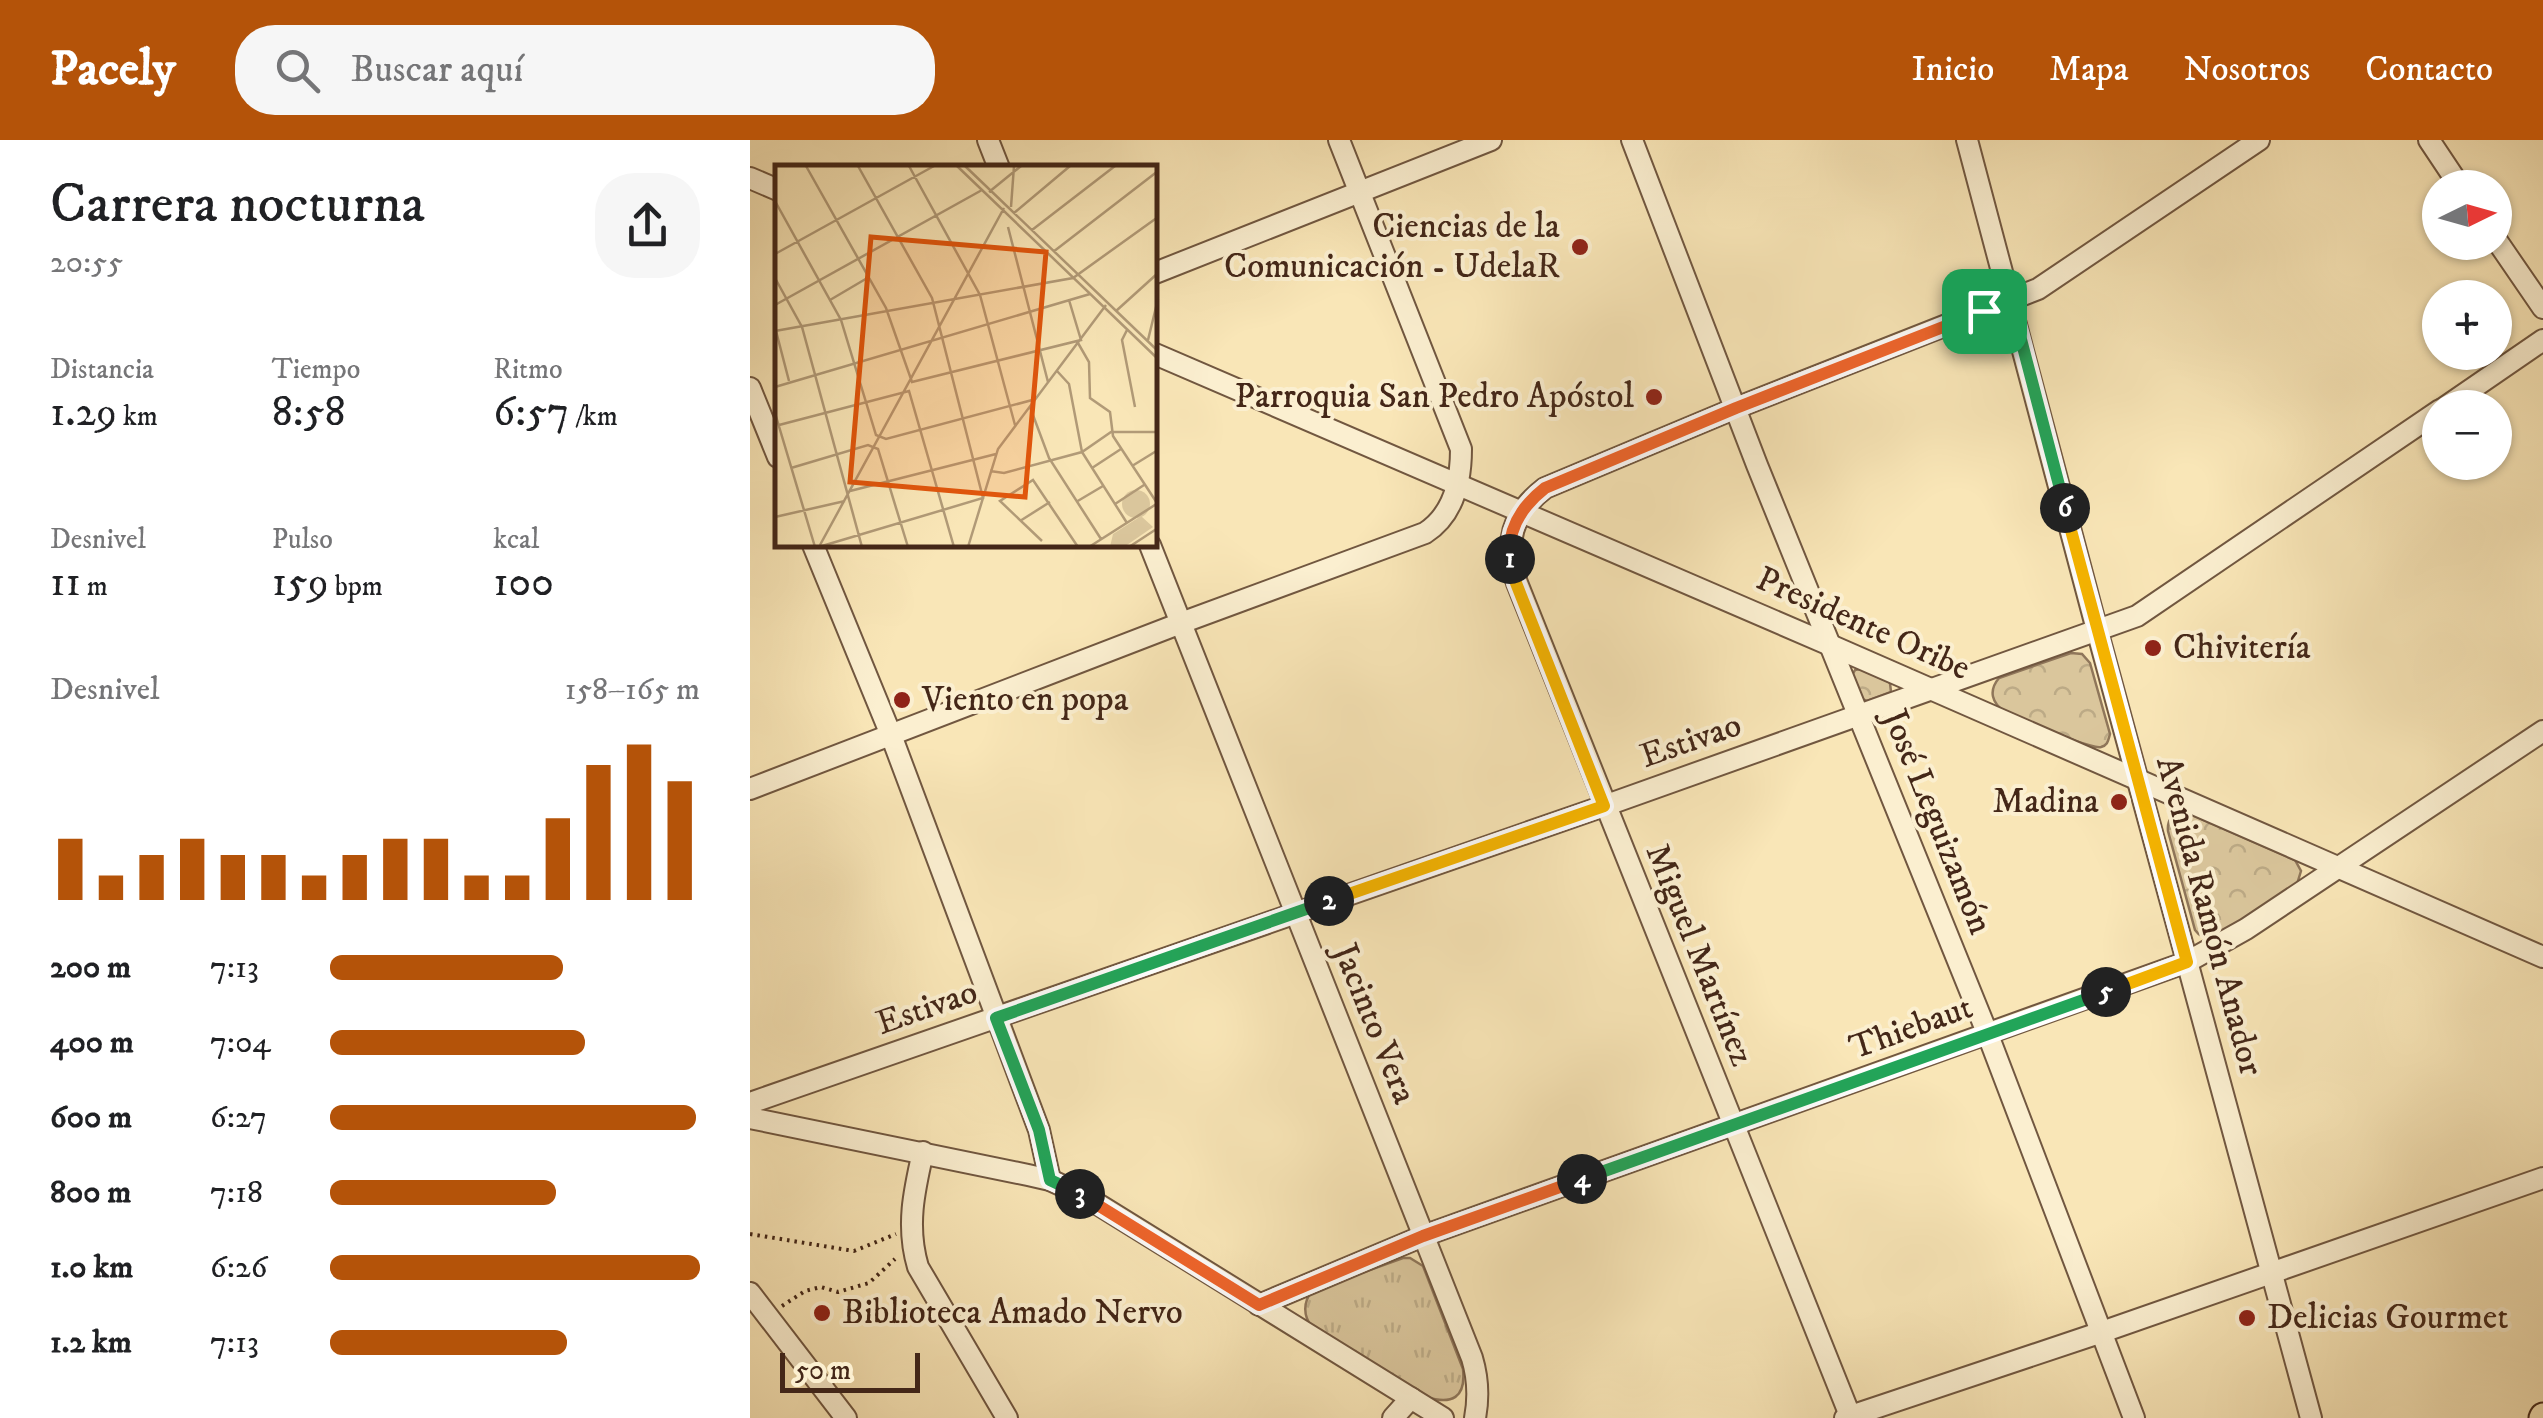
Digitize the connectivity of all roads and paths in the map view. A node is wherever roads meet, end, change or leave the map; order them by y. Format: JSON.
{"nodes":[{"id":1,"x":988,"y":140,"type":"edge"},
{"id":2,"x":1338,"y":140,"type":"edge"},
{"id":3,"x":1491,"y":140,"type":"edge"},
{"id":4,"x":1632,"y":140,"type":"edge"},
{"id":5,"x":1967,"y":140,"type":"edge"},
{"id":6,"x":2429,"y":140,"type":"edge"},
{"id":7,"x":2248,"y":143,"type":"edge"},
{"id":8,"x":997,"y":165,"type":"edge"},
{"id":9,"x":2449,"y":170,"type":"edge"},
{"id":10,"x":750,"y":178,"type":"edge"},
{"id":11,"x":775,"y":189,"type":"edge"},
{"id":12,"x":1358,"y":191,"type":"junction"},
{"id":13,"x":2510,"y":260,"type":"edge"},
{"id":14,"x":1158,"y":272,"type":"edge"},
{"id":15,"x":2011,"y":301,"type":"junction"},
{"id":16,"x":2543,"y":308,"type":"edge"},
{"id":17,"x":2543,"y":340,"type":"edge"},
{"id":18,"x":1158,"y":355,"type":"edge"},
{"id":19,"x":750,"y":388,"type":"edge"},
{"id":20,"x":2470,"y":390,"type":"edge"},
{"id":21,"x":1736,"y":408,"type":"junction"},
{"id":22,"x":2422,"y":423,"type":"edge"},
{"id":23,"x":764,"y":425,"type":"edge"},
{"id":24,"x":775,"y":450,"type":"edge"},
{"id":25,"x":1457,"y":486,"type":"junction"},
{"id":26,"x":1521,"y":513,"type":"junction"},
{"id":27,"x":815,"y":548,"type":"edge"},
{"id":28,"x":1151,"y":548,"type":"edge"},
{"id":29,"x":1181,"y":624,"type":"junction"},
{"id":30,"x":2097,"y":630,"type":"junction"},
{"id":31,"x":1830,"y":644,"type":"junction"},
{"id":32,"x":1932,"y":690,"type":"junction"},
{"id":33,"x":1859,"y":717,"type":"junction"},
{"id":34,"x":2543,"y":731,"type":"edge"},
{"id":35,"x":891,"y":735,"type":"junction"},
{"id":36,"x":2140,"y":781,"type":"junction"},
{"id":37,"x":750,"y":789,"type":"edge"},
{"id":38,"x":1604,"y":806,"type":"junction"},
{"id":39,"x":2340,"y":867,"type":"junction"},
{"id":40,"x":1295,"y":913,"type":"junction"},
{"id":41,"x":2543,"y":956,"type":"edge"},
{"id":42,"x":2187,"y":962,"type":"junction"},
{"id":43,"x":996,"y":1018,"type":"junction"},
{"id":44,"x":1988,"y":1035,"type":"junction"},
{"id":45,"x":750,"y":1103,"type":"edge"},
{"id":46,"x":750,"y":1118,"type":"edge"},
{"id":47,"x":1732,"y":1126,"type":"junction"},
{"id":48,"x":922,"y":1152,"type":"junction"},
{"id":49,"x":2543,"y":1178,"type":"edge"},
{"id":50,"x":1050,"y":1180,"type":"junction"},
{"id":51,"x":911,"y":1228,"type":"junction"},
{"id":52,"x":750,"y":1234,"type":"edge"},
{"id":53,"x":1423,"y":1236,"type":"junction"},
{"id":54,"x":913,"y":1251,"type":"junction"},
{"id":55,"x":2271,"y":1273,"type":"junction"},
{"id":56,"x":750,"y":1293,"type":"edge"},
{"id":57,"x":1259,"y":1305,"type":"junction"},
{"id":58,"x":768,"y":1316,"type":"junction"},
{"id":59,"x":2102,"y":1332,"type":"junction"},
{"id":60,"x":1410,"y":1398,"type":"junction"},
{"id":61,"x":1849,"y":1417,"type":"edge"},
{"id":62,"x":846,"y":1418,"type":"edge"},
{"id":63,"x":1007,"y":1418,"type":"edge"},
{"id":64,"x":1392,"y":1418,"type":"edge"},
{"id":65,"x":1443,"y":1418,"type":"edge"},
{"id":66,"x":1475,"y":1418,"type":"edge"},
{"id":67,"x":2134,"y":1418,"type":"edge"},
{"id":68,"x":2311,"y":1418,"type":"edge"}],
"edges":[{"from":1,"to":8,"type":"street"},
{"from":2,"to":12,"type":"street"},
{"from":3,"to":12,"type":"street"},
{"from":4,"to":21,"type":"street","name":"José Leguizamón"},
{"from":5,"to":15,"type":"street","name":"Avenida Ramón Anador"},
{"from":6,"to":9,"type":"street"},
{"from":7,"to":15,"type":"street"},
{"from":10,"to":11,"type":"street"},
{"from":12,"to":14,"type":"street"},
{"from":12,"to":25,"type":"street"},
{"from":13,"to":16,"type":"street"},
{"from":15,"to":21,"type":"street"},
{"from":15,"to":30,"type":"street","name":"Avenida Ramón Anador"},
{"from":17,"to":20,"type":"street","name":"Estivao"},
{"from":18,"to":25,"type":"street","name":"Presidente Oribe"},
{"from":19,"to":23,"type":"street"},
{"from":21,"to":26,"type":"street"},
{"from":21,"to":31,"type":"street","name":"José Leguizamón"},
{"from":22,"to":30,"type":"street","name":"Estivao"},
{"from":23,"to":24,"type":"street"},
{"from":25,"to":26,"type":"street","name":"Presidente Oribe"},
{"from":25,"to":29,"type":"street"},
{"from":26,"to":31,"type":"street","name":"Presidente Oribe"},
{"from":26,"to":38,"type":"street","name":"Miguel Martínez"},
{"from":27,"to":35,"type":"street"},
{"from":28,"to":29,"type":"street","name":"Jacinto Vera"},
{"from":29,"to":35,"type":"street"},
{"from":29,"to":40,"type":"street","name":"Jacinto Vera"},
{"from":30,"to":32,"type":"street","name":"Estivao"},
{"from":30,"to":36,"type":"street","name":"Avenida Ramón Anador"},
{"from":31,"to":32,"type":"street","name":"Presidente Oribe"},
{"from":31,"to":33,"type":"street","name":"José Leguizamón"},
{"from":32,"to":33,"type":"street","name":"Estivao"},
{"from":32,"to":36,"type":"street","name":"Presidente Oribe"},
{"from":33,"to":38,"type":"street","name":"Estivao"},
{"from":33,"to":44,"type":"street","name":"José Leguizamón"},
{"from":34,"to":39,"type":"street","name":"Thiebaut"},
{"from":35,"to":37,"type":"street"},
{"from":35,"to":43,"type":"street"},
{"from":36,"to":39,"type":"street","name":"Presidente Oribe"},
{"from":36,"to":42,"type":"street","name":"Avenida Ramón Anador"},
{"from":38,"to":40,"type":"street","name":"Estivao"},
{"from":38,"to":47,"type":"street","name":"Miguel Martínez"},
{"from":39,"to":41,"type":"street","name":"Presidente Oribe"},
{"from":39,"to":42,"type":"street","name":"Thiebaut"},
{"from":40,"to":43,"type":"street","name":"Estivao"},
{"from":40,"to":53,"type":"street","name":"Jacinto Vera"},
{"from":42,"to":44,"type":"street","name":"Thiebaut"},
{"from":42,"to":55,"type":"street","name":"Avenida Ramón Anador"},
{"from":43,"to":45,"type":"street","name":"Estivao"},
{"from":43,"to":50,"type":"street"},
{"from":44,"to":47,"type":"street","name":"Thiebaut"},
{"from":44,"to":59,"type":"street","name":"José Leguizamón"},
{"from":46,"to":48,"type":"street"},
{"from":47,"to":53,"type":"street","name":"Thiebaut"},
{"from":47,"to":61,"type":"street","name":"Miguel Martínez"},
{"from":48,"to":50,"type":"street"},
{"from":48,"to":51,"type":"street"},
{"from":49,"to":55,"type":"street"},
{"from":50,"to":57,"type":"street"},
{"from":51,"to":52,"type":"path"},
{"from":51,"to":54,"type":"street"},
{"from":53,"to":57,"type":"street","name":"Thiebaut"},
{"from":53,"to":66,"type":"street","name":"Jacinto Vera"},
{"from":54,"to":58,"type":"path"},
{"from":54,"to":63,"type":"street"},
{"from":55,"to":59,"type":"street"},
{"from":55,"to":68,"type":"street","name":"Avenida Ramón Anador"},
{"from":56,"to":58,"type":"street"},
{"from":57,"to":60,"type":"street"},
{"from":58,"to":62,"type":"street"},
{"from":59,"to":61,"type":"street"},
{"from":59,"to":67,"type":"street","name":"José Leguizamón"},
{"from":60,"to":64,"type":"street"},
{"from":60,"to":65,"type":"street"}]}
